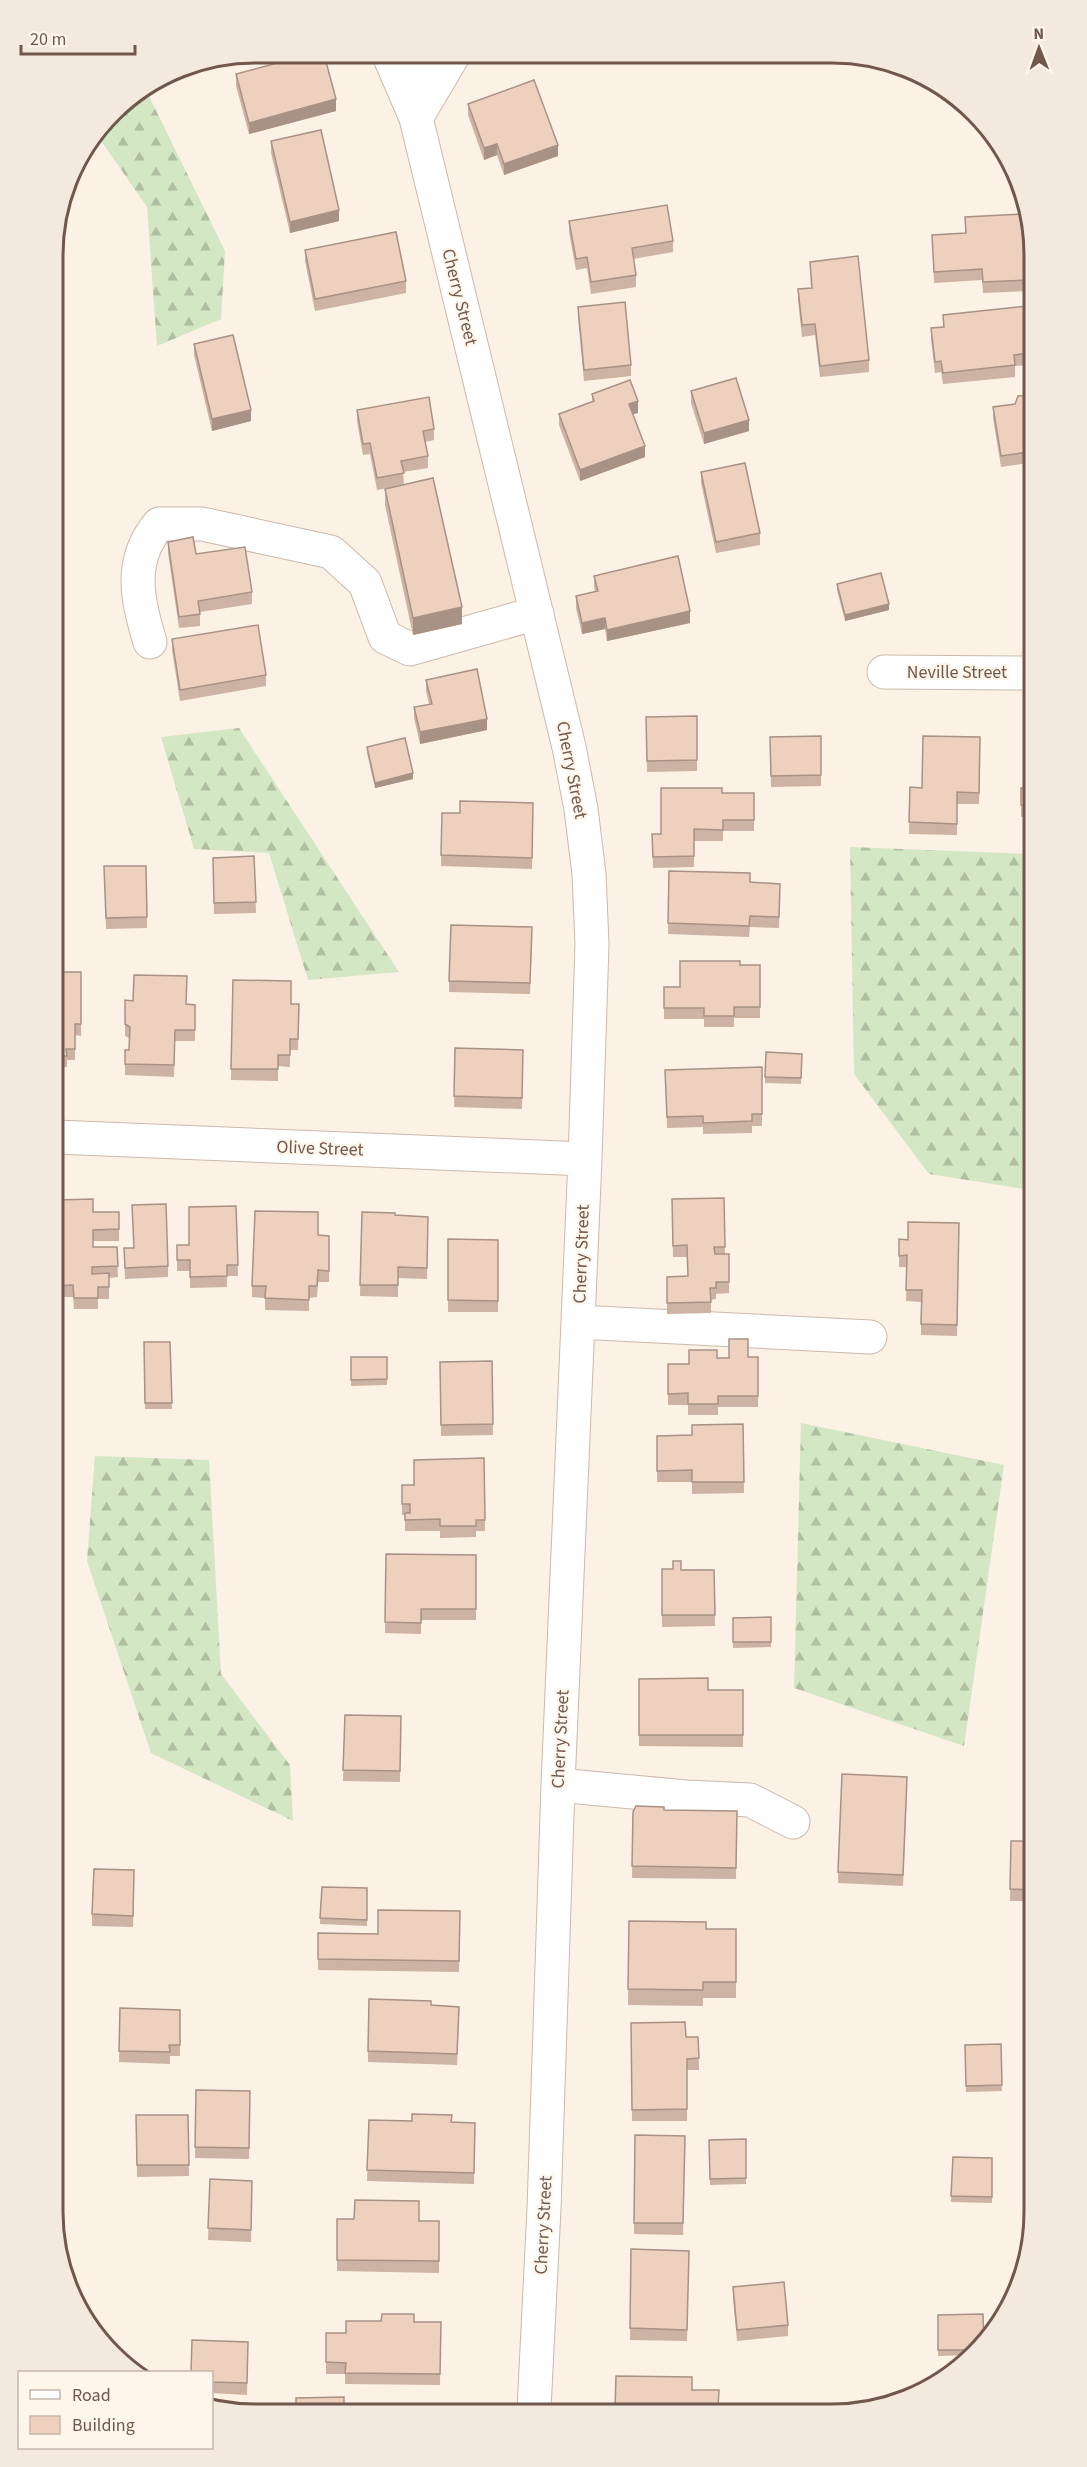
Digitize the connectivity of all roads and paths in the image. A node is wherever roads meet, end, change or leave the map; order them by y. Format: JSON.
{"nodes":[{"id":1,"x":392,"y":63,"type":"edge"},
{"id":2,"x":416,"y":63,"type":"edge"},
{"id":3,"x":449,"y":63,"type":"edge"},
{"id":4,"x":416,"y":118,"type":"junction"},
{"id":5,"x":537,"y":613,"type":"junction"},
{"id":6,"x":150,"y":642,"type":"dead end"},
{"id":7,"x":885,"y":672,"type":"dead end"},
{"id":8,"x":1024,"y":673,"type":"edge"},
{"id":9,"x":63,"y":1137,"type":"edge"},
{"id":10,"x":585,"y":1159,"type":"junction"},
{"id":11,"x":578,"y":1322,"type":"junction"},
{"id":12,"x":870,"y":1337,"type":"dead end"},
{"id":13,"x":558,"y":1785,"type":"junction"},
{"id":14,"x":793,"y":1822,"type":"dead end"},
{"id":15,"x":534,"y":2404,"type":"edge"}],
"edges":[{"from":1,"to":4,"type":"street","name":"Cherry Street"},
{"from":2,"to":4,"type":"street","name":"Cherry Street"},
{"from":3,"to":4,"type":"street"},
{"from":4,"to":5,"type":"street","name":"Cherry Street"},
{"from":5,"to":6,"type":"street"},
{"from":5,"to":10,"type":"street","name":"Cherry Street"},
{"from":7,"to":8,"type":"street","name":"Neville Street"},
{"from":9,"to":10,"type":"street","name":"Olive Street"},
{"from":10,"to":11,"type":"street","name":"Cherry Street"},
{"from":11,"to":12,"type":"street"},
{"from":11,"to":13,"type":"street","name":"Cherry Street"},
{"from":13,"to":14,"type":"street"},
{"from":13,"to":15,"type":"street","name":"Cherry Street"}]}
